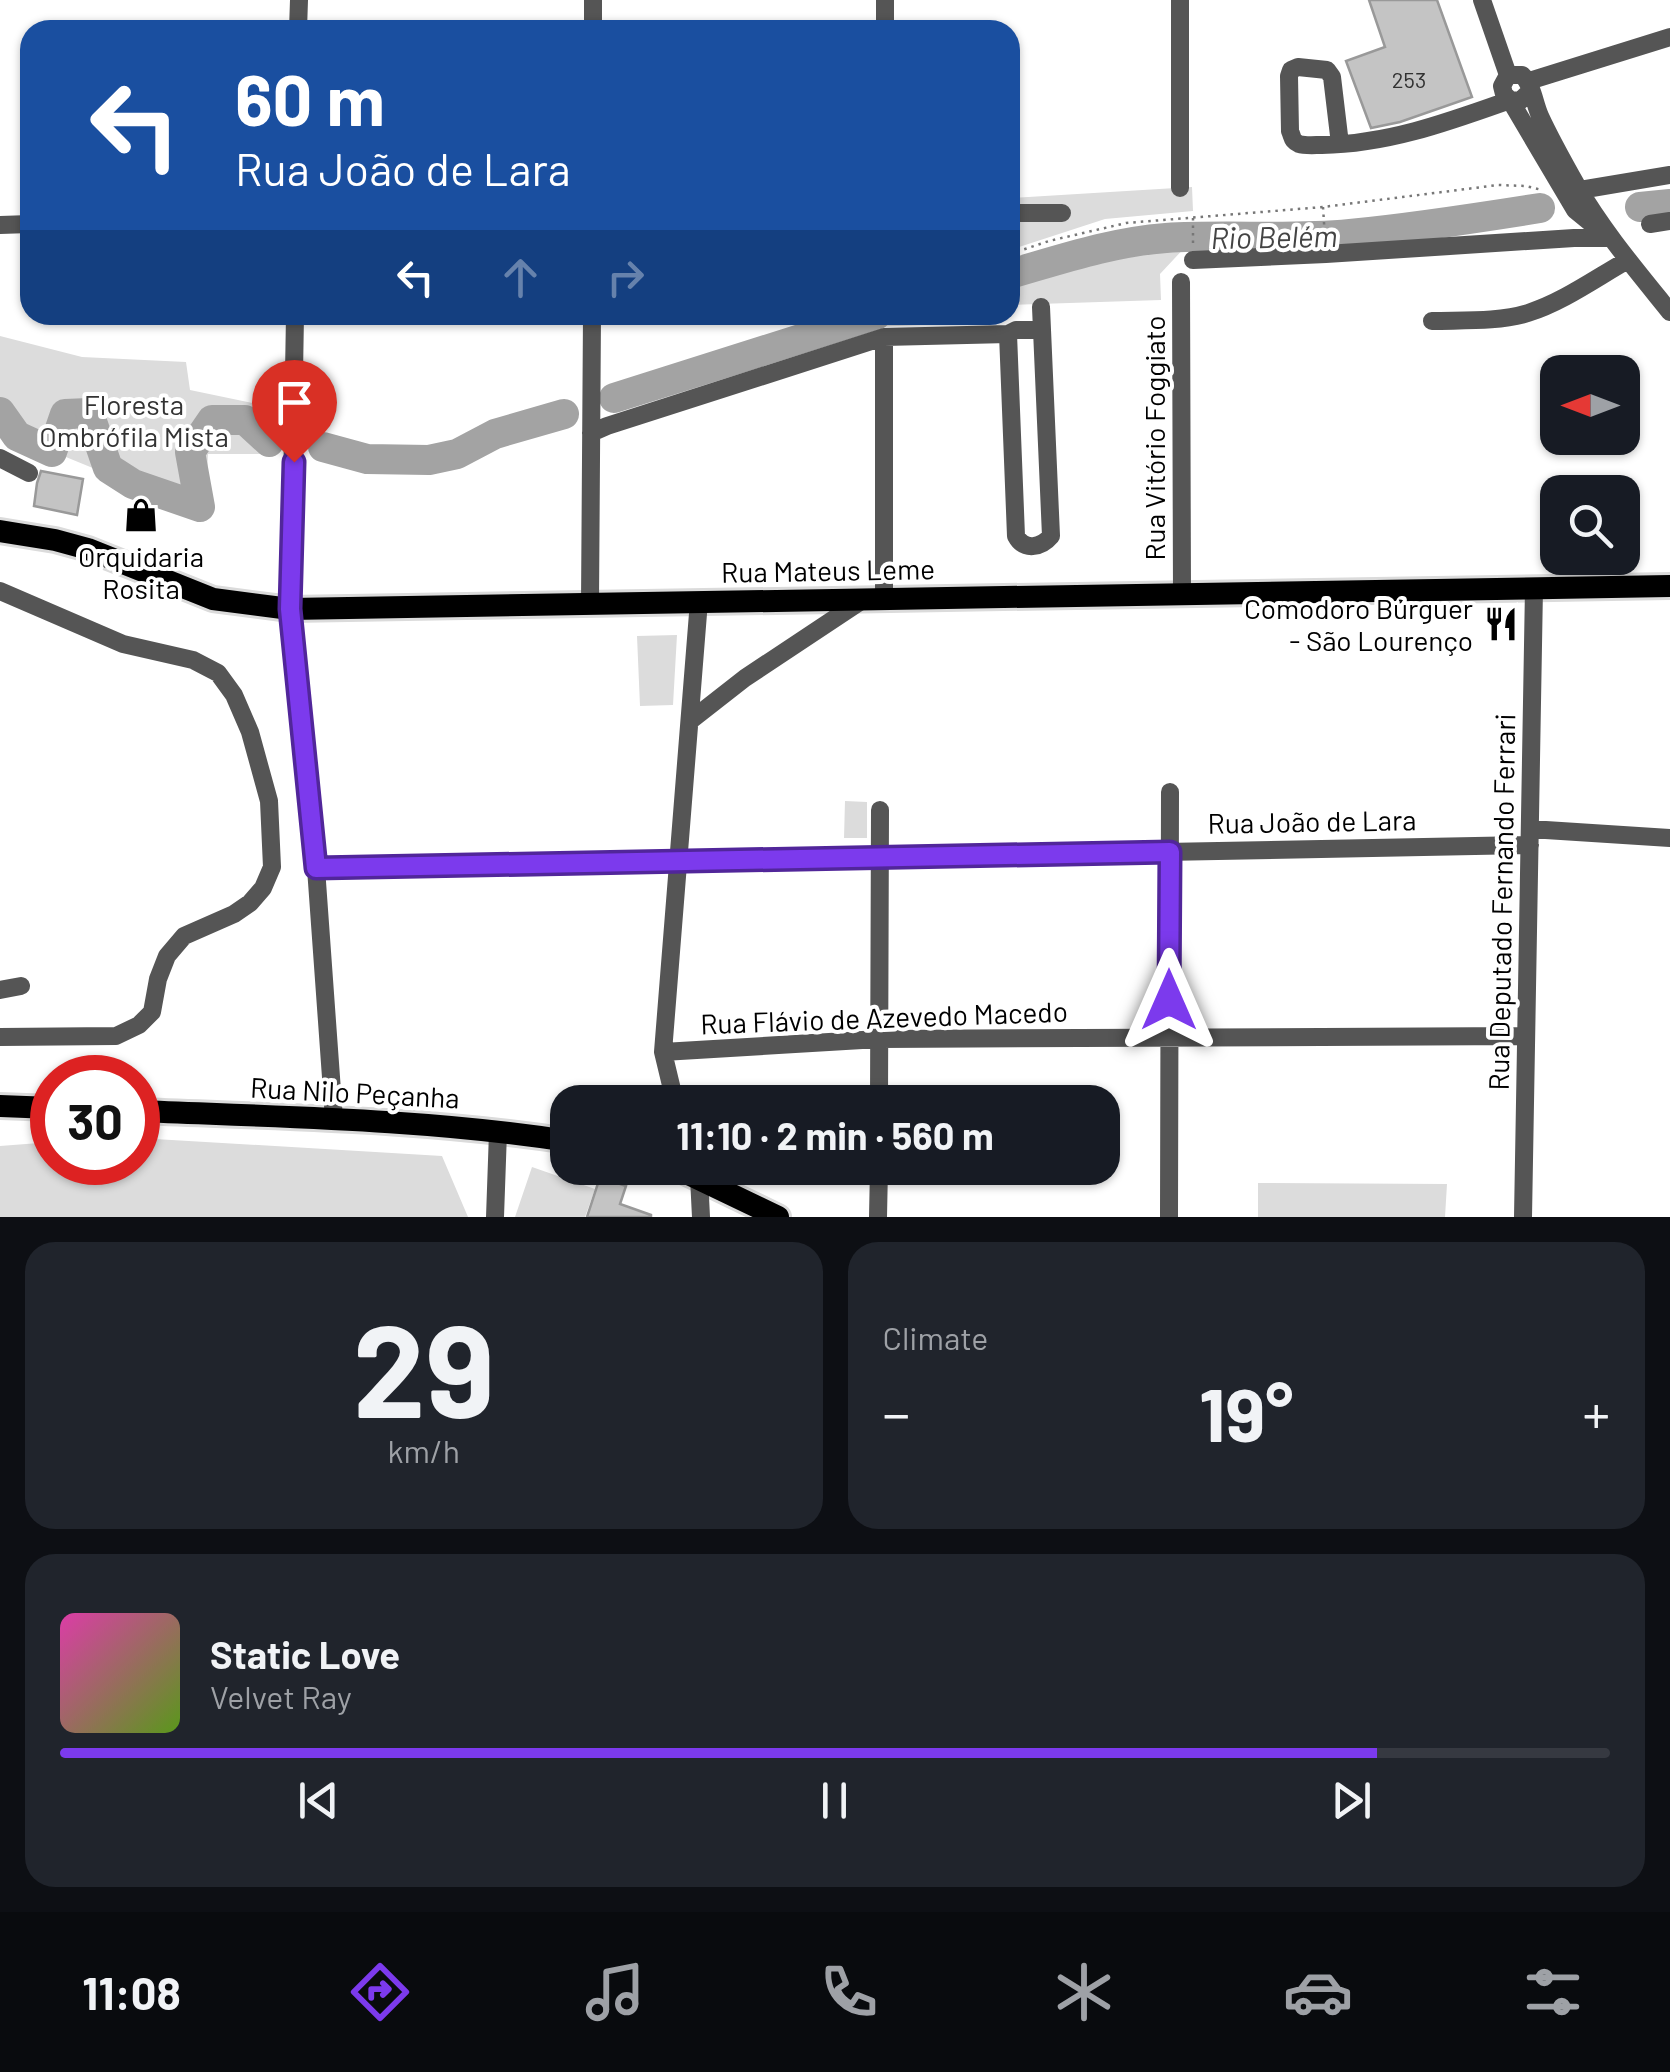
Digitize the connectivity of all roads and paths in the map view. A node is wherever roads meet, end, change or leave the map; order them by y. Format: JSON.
{"nodes":[{"id":1,"x":1180,"y":0,"type":"edge"},
{"id":2,"x":1482,"y":0,"type":"edge"},
{"id":3,"x":1670,"y":37,"type":"edge"},
{"id":4,"x":1529,"y":86,"type":"junction"},
{"id":5,"x":1507,"y":88,"type":"junction"},
{"id":6,"x":1340,"y":144,"type":"junction"},
{"id":7,"x":1670,"y":175,"type":"edge"},
{"id":8,"x":1180,"y":188,"type":"dead end"},
{"id":9,"x":1580,"y":190,"type":"junction"},
{"id":10,"x":1552,"y":193,"type":"dead end"},
{"id":11,"x":1323,"y":207,"type":"junction"},
{"id":12,"x":1020,"y":213,"type":"edge"},
{"id":13,"x":1062,"y":213,"type":"dead end"},
{"id":14,"x":1192,"y":218,"type":"junction"},
{"id":15,"x":1670,"y":220,"type":"edge"},
{"id":16,"x":1650,"y":224,"type":"dead end"},
{"id":17,"x":1324,"y":225,"type":"dead end"},
{"id":18,"x":1611,"y":238,"type":"junction"},
{"id":19,"x":1020,"y":251,"type":"edge"},
{"id":20,"x":1192,"y":253,"type":"joint"},
{"id":21,"x":1628,"y":260,"type":"junction"},
{"id":22,"x":1181,"y":282,"type":"dead end"},
{"id":23,"x":1041,"y":307,"type":"dead end"},
{"id":24,"x":1670,"y":312,"type":"edge"},
{"id":25,"x":1432,"y":321,"type":"dead end"},
{"id":26,"x":295,"y":325,"type":"edge"},
{"id":27,"x":592,"y":325,"type":"edge"},
{"id":28,"x":1042,"y":330,"type":"junction"},
{"id":29,"x":1008,"y":334,"type":"junction"},
{"id":30,"x":884,"y":337,"type":"junction"},
{"id":31,"x":591,"y":433,"type":"junction"},
{"id":32,"x":0,"y":458,"type":"edge"},
{"id":33,"x":29,"y":473,"type":"dead end"},
{"id":34,"x":0,"y":531,"type":"edge"},
{"id":35,"x":1670,"y":586,"type":"edge"},
{"id":36,"x":1534,"y":588,"type":"junction"},
{"id":37,"x":0,"y":590,"type":"edge"},
{"id":38,"x":1182,"y":594,"type":"junction"},
{"id":39,"x":874,"y":599,"type":"junction"},
{"id":40,"x":700,"y":602,"type":"junction"},
{"id":41,"x":590,"y":603,"type":"junction"},
{"id":42,"x":290,"y":609,"type":"junction"},
{"id":43,"x":690,"y":721,"type":"junction"},
{"id":44,"x":1170,"y":792,"type":"dead end"},
{"id":45,"x":880,"y":810,"type":"dead end"},
{"id":46,"x":1530,"y":836,"type":"junction"},
{"id":47,"x":1670,"y":838,"type":"edge"},
{"id":48,"x":1170,"y":852,"type":"junction"},
{"id":49,"x":880,"y":857,"type":"junction"},
{"id":50,"x":677,"y":861,"type":"junction"},
{"id":51,"x":316,"y":868,"type":"junction"},
{"id":52,"x":21,"y":986,"type":"dead end"},
{"id":53,"x":0,"y":990,"type":"edge"},
{"id":54,"x":1526,"y":1036,"type":"junction"},
{"id":55,"x":0,"y":1037,"type":"edge"},
{"id":56,"x":1169,"y":1038,"type":"junction"},
{"id":57,"x":879,"y":1039,"type":"junction"},
{"id":58,"x":663,"y":1052,"type":"junction"},
{"id":59,"x":670,"y":1085,"type":"edge"},
{"id":60,"x":879,"y":1085,"type":"edge"},
{"id":61,"x":0,"y":1106,"type":"edge"},
{"id":62,"x":30,"y":1107,"type":"edge"},
{"id":63,"x":160,"y":1113,"type":"edge"},
{"id":64,"x":334,"y":1120,"type":"junction"},
{"id":65,"x":498,"y":1132,"type":"junction"},
{"id":66,"x":550,"y":1138,"type":"edge"},
{"id":67,"x":698,"y":1185,"type":"edge"},
{"id":68,"x":720,"y":1185,"type":"edge"},
{"id":69,"x":879,"y":1185,"type":"edge"},
{"id":70,"x":495,"y":1217,"type":"edge"},
{"id":71,"x":701,"y":1217,"type":"edge"},
{"id":72,"x":778,"y":1217,"type":"edge"},
{"id":73,"x":878,"y":1217,"type":"edge"},
{"id":74,"x":1169,"y":1217,"type":"edge"},
{"id":75,"x":1523,"y":1217,"type":"edge"}],
"edges":[{"from":1,"to":8,"type":"street"},
{"from":2,"to":5,"type":"street"},
{"from":3,"to":4,"type":"street"},
{"from":4,"to":5,"type":"street"},
{"from":4,"to":9,"type":"street"},
{"from":5,"to":6,"type":"street"},
{"from":5,"to":18,"type":"street"},
{"from":6,"to":6,"type":"street"},
{"from":7,"to":9,"type":"street"},
{"from":9,"to":18,"type":"street"},
{"from":10,"to":11,"type":"path"},
{"from":11,"to":14,"type":"path"},
{"from":11,"to":17,"type":"path"},
{"from":12,"to":13,"type":"street"},
{"from":14,"to":19,"type":"path"},
{"from":14,"to":20,"type":"path"},
{"from":15,"to":16,"type":"street"},
{"from":18,"to":20,"type":"street"},
{"from":18,"to":21,"type":"street"},
{"from":21,"to":24,"type":"street"},
{"from":21,"to":25,"type":"street"},
{"from":22,"to":38,"type":"street","name":"Rua Vitório Foggiato"},
{"from":23,"to":28,"type":"street"},
{"from":26,"to":42,"type":"street"},
{"from":27,"to":31,"type":"street"},
{"from":28,"to":29,"type":"street"},
{"from":28,"to":29,"type":"street"},
{"from":29,"to":30,"type":"street"},
{"from":30,"to":31,"type":"street"},
{"from":30,"to":39,"type":"street"},
{"from":31,"to":41,"type":"street"},
{"from":32,"to":33,"type":"street"},
{"from":34,"to":42,"type":"main road","name":"Rua Mateus Leme"},
{"from":35,"to":36,"type":"main road","name":"Rua Mateus Leme"},
{"from":36,"to":38,"type":"main road","name":"Rua Mateus Leme"},
{"from":36,"to":46,"type":"street","name":"Rua Deputado Fernando Ferrari"},
{"from":37,"to":55,"type":"street"},
{"from":38,"to":39,"type":"main road","name":"Rua Mateus Leme"},
{"from":39,"to":40,"type":"main road","name":"Rua Mateus Leme"},
{"from":39,"to":43,"type":"street"},
{"from":40,"to":41,"type":"main road","name":"Rua Mateus Leme"},
{"from":40,"to":43,"type":"street"},
{"from":41,"to":42,"type":"main road","name":"Rua Mateus Leme"},
{"from":42,"to":51,"type":"street"},
{"from":43,"to":50,"type":"street"},
{"from":44,"to":48,"type":"street"},
{"from":45,"to":49,"type":"street"},
{"from":46,"to":47,"type":"street","name":"Rua João de Lara"},
{"from":46,"to":48,"type":"street","name":"Rua João de Lara"},
{"from":46,"to":54,"type":"street","name":"Rua Deputado Fernando Ferrari"},
{"from":48,"to":49,"type":"street","name":"Rua João de Lara"},
{"from":48,"to":56,"type":"street"},
{"from":49,"to":50,"type":"street","name":"Rua João de Lara"},
{"from":49,"to":57,"type":"street"},
{"from":50,"to":51,"type":"street","name":"Rua João de Lara"},
{"from":50,"to":58,"type":"street"},
{"from":51,"to":64,"type":"street"},
{"from":52,"to":53,"type":"street"},
{"from":54,"to":56,"type":"street","name":"Rua Flávio de Azevedo Macedo"},
{"from":54,"to":75,"type":"street","name":"Rua Deputado Fernando Ferrari"},
{"from":56,"to":57,"type":"street","name":"Rua Flávio de Azevedo Macedo"},
{"from":56,"to":74,"type":"street"},
{"from":57,"to":58,"type":"street","name":"Rua Flávio de Azevedo Macedo"},
{"from":57,"to":60,"type":"street"},
{"from":58,"to":59,"type":"street"},
{"from":61,"to":62,"type":"main road"},
{"from":63,"to":64,"type":"main road","name":"Rua Nilo Peçanha"},
{"from":64,"to":65,"type":"main road","name":"Rua Nilo Peçanha"},
{"from":65,"to":66,"type":"main road","name":"Rua Nilo Peçanha"},
{"from":65,"to":70,"type":"street"},
{"from":67,"to":71,"type":"street"},
{"from":68,"to":72,"type":"main road"},
{"from":69,"to":73,"type":"street"}]}
